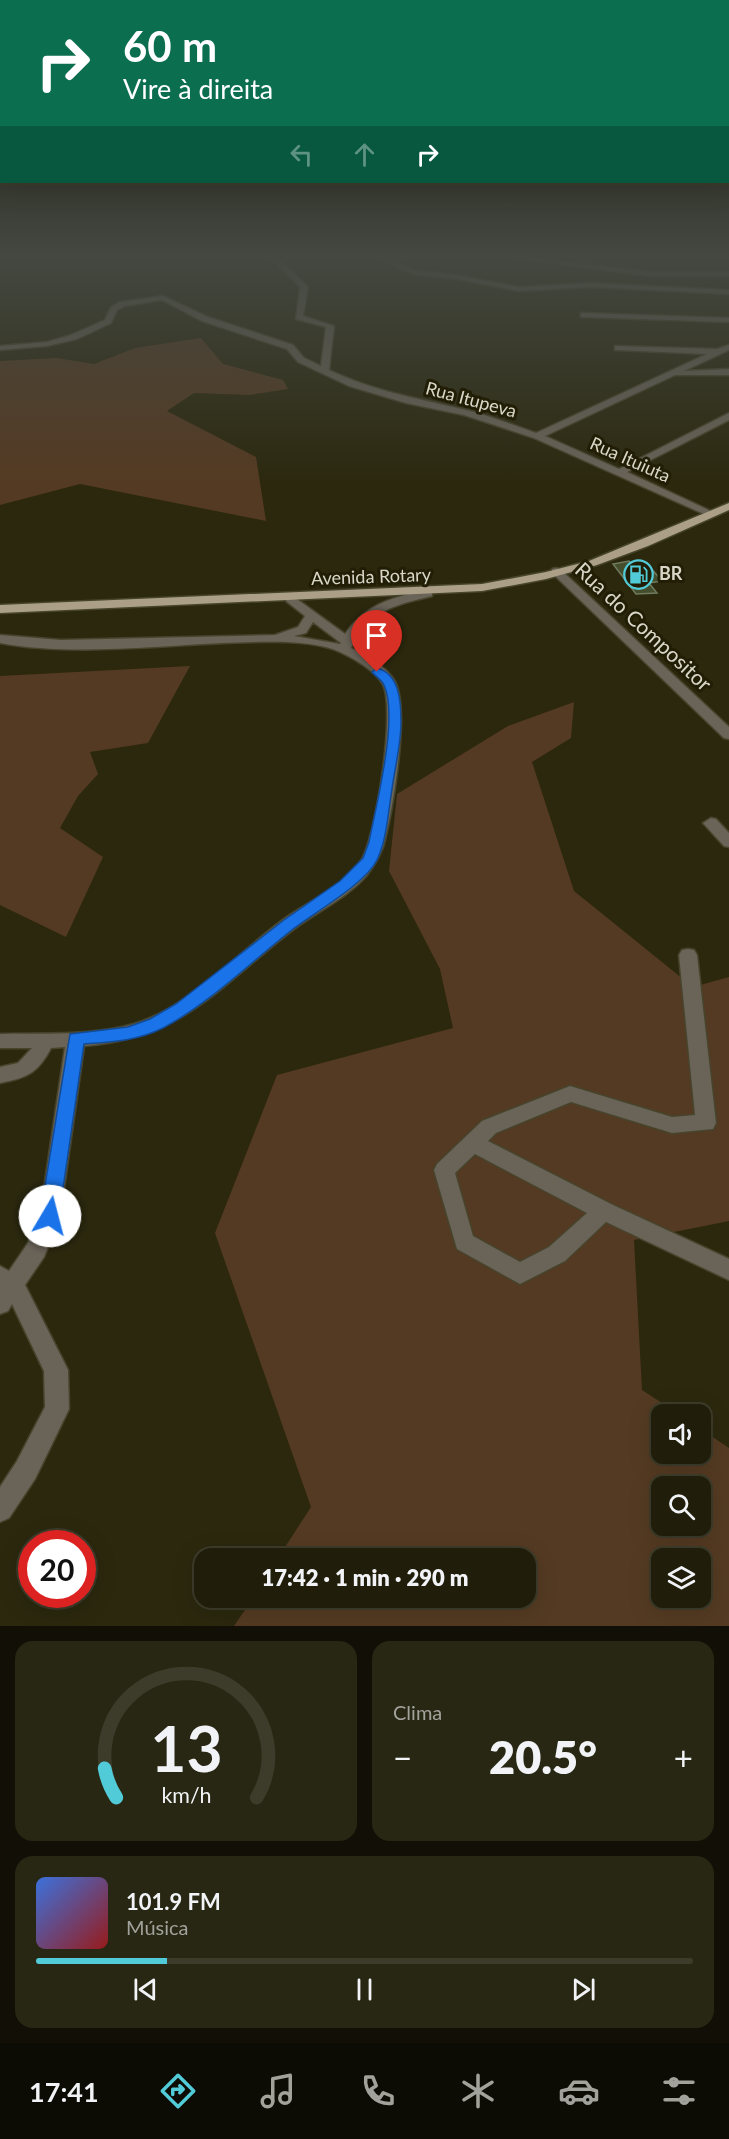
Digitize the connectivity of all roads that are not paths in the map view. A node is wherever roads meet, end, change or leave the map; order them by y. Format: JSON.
{"nodes":[{"id":1,"x":84,"y":333,"type":"edge"},
{"id":2,"x":247,"y":333,"type":"edge"},
{"id":3,"x":329,"y":333,"type":"edge"},
{"id":4,"x":729,"y":347,"type":"edge"},
{"id":5,"x":0,"y":348,"type":"edge"},
{"id":6,"x":618,"y":348,"type":"dead end"},
{"id":7,"x":719,"y":352,"type":"junction"},
{"id":8,"x":325,"y":372,"type":"junction"},
{"id":9,"x":729,"y":372,"type":"edge"},
{"id":10,"x":673,"y":374,"type":"junction"},
{"id":11,"x":729,"y":416,"type":"edge"},
{"id":12,"x":537,"y":436,"type":"junction"},
{"id":13,"x":618,"y":473,"type":"junction"},
{"id":14,"x":729,"y":506,"type":"edge"},
{"id":15,"x":710,"y":513,"type":"junction"},
{"id":16,"x":556,"y":571,"type":"junction"},
{"id":17,"x":428,"y":593,"type":"junction"},
{"id":18,"x":290,"y":598,"type":"junction"},
{"id":19,"x":0,"y":609,"type":"edge"},
{"id":20,"x":311,"y":616,"type":"junction"},
{"id":21,"x":275,"y":638,"type":"junction"},
{"id":22,"x":0,"y":639,"type":"edge"},
{"id":23,"x":345,"y":646,"type":"junction"},
{"id":24,"x":729,"y":735,"type":"edge"},
{"id":25,"x":711,"y":823,"type":"dead end"},
{"id":26,"x":729,"y":842,"type":"edge"},
{"id":27,"x":688,"y":955,"type":"dead end"},
{"id":28,"x":76,"y":1038,"type":"junction"},
{"id":29,"x":46,"y":1040,"type":"junction"},
{"id":30,"x":0,"y":1041,"type":"edge"},
{"id":31,"x":0,"y":1075,"type":"edge"},
{"id":32,"x":473,"y":1143,"type":"junction"},
{"id":33,"x":604,"y":1211,"type":"junction"},
{"id":34,"x":729,"y":1270,"type":"edge"},
{"id":35,"x":5,"y":1288,"type":"edge"},
{"id":36,"x":0,"y":1509,"type":"edge"}],
"edges":[{"from":1,"to":5,"type":"street","name":"Rua Itupeva"},
{"from":2,"to":8,"type":"street","name":"Rua Itupeva"},
{"from":3,"to":8,"type":"street"},
{"from":4,"to":7,"type":"street"},
{"from":6,"to":7,"type":"street"},
{"from":7,"to":10,"type":"street"},
{"from":8,"to":12,"type":"street","name":"Rua Itupeva"},
{"from":9,"to":10,"type":"street"},
{"from":10,"to":12,"type":"street"},
{"from":11,"to":13,"type":"street"},
{"from":12,"to":13,"type":"street","name":"Rua Ituiuta"},
{"from":13,"to":15,"type":"street","name":"Rua Ituiuta"},
{"from":14,"to":15,"type":"main road","name":"Avenida Rotary"},
{"from":15,"to":16,"type":"main road","name":"Avenida Rotary"},
{"from":16,"to":17,"type":"main road","name":"Avenida Rotary"},
{"from":16,"to":24,"type":"street","name":"Rua do Compositor"},
{"from":17,"to":18,"type":"main road","name":"Avenida Rotary"},
{"from":17,"to":23,"type":"street"},
{"from":18,"to":19,"type":"main road","name":"Avenida Rotary"},
{"from":18,"to":20,"type":"street"},
{"from":20,"to":21,"type":"street"},
{"from":20,"to":23,"type":"street"},
{"from":21,"to":22,"type":"street"},
{"from":21,"to":23,"type":"street"},
{"from":23,"to":28,"type":"street"},
{"from":25,"to":26,"type":"street"},
{"from":27,"to":32,"type":"street"},
{"from":28,"to":29,"type":"street"},
{"from":28,"to":35,"type":"street"},
{"from":29,"to":30,"type":"street"},
{"from":29,"to":31,"type":"street"},
{"from":32,"to":33,"type":"street"},
{"from":32,"to":33,"type":"street"},
{"from":33,"to":34,"type":"street"},
{"from":35,"to":36,"type":"street"}]}
